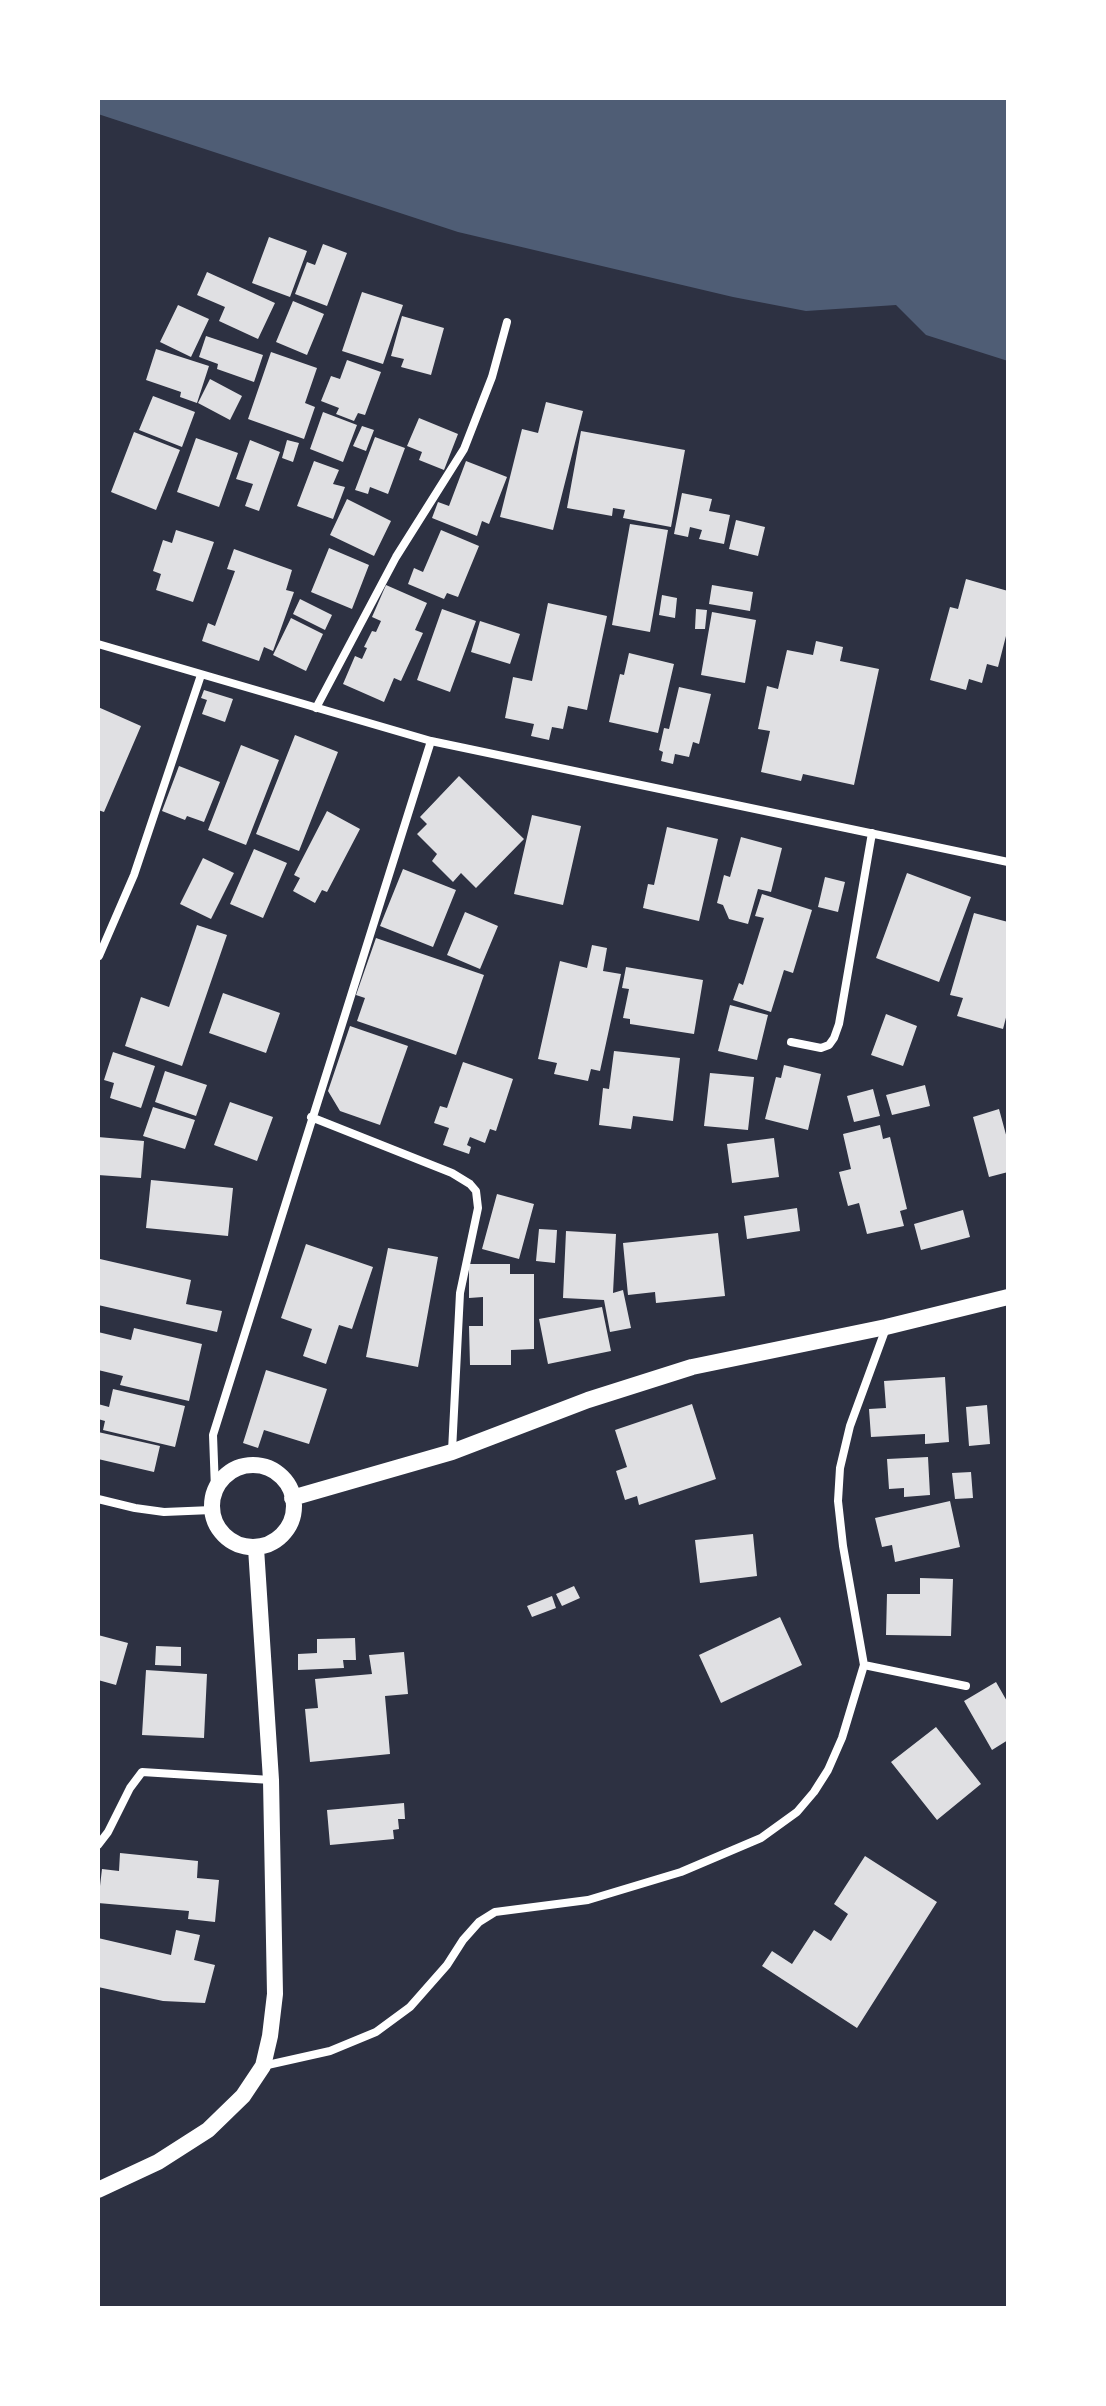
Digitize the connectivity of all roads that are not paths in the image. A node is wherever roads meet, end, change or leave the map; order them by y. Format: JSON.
{"nodes":[{"id":1,"x":507,"y":322,"type":"dead end"},
{"id":2,"x":98,"y":644,"type":"edge"},
{"id":3,"x":201,"y":675,"type":"junction"},
{"id":4,"x":316,"y":708,"type":"junction"},
{"id":5,"x":431,"y":741,"type":"junction"},
{"id":6,"x":872,"y":833,"type":"junction"},
{"id":7,"x":1008,"y":862,"type":"edge"},
{"id":8,"x":99,"y":956,"type":"edge"},
{"id":9,"x":791,"y":1042,"type":"dead end"},
{"id":10,"x":311,"y":1117,"type":"junction"},
{"id":11,"x":1008,"y":1297,"type":"edge"},
{"id":12,"x":886,"y":1327,"type":"junction"},
{"id":13,"x":452,"y":1452,"type":"junction"},
{"id":14,"x":215,"y":1489,"type":"junction"},
{"id":15,"x":292,"y":1498,"type":"junction"},
{"id":16,"x":98,"y":1499,"type":"edge"},
{"id":17,"x":212,"y":1510,"type":"junction"},
{"id":18,"x":256,"y":1548,"type":"junction"},
{"id":19,"x":864,"y":1665,"type":"junction"},
{"id":20,"x":966,"y":1686,"type":"dead end"},
{"id":21,"x":271,"y":1780,"type":"junction"},
{"id":22,"x":98,"y":1845,"type":"edge"},
{"id":23,"x":263,"y":2066,"type":"junction"},
{"id":24,"x":98,"y":2190,"type":"edge"}],
"edges":[{"from":1,"to":4,"type":"street"},
{"from":2,"to":3,"type":"street"},
{"from":3,"to":4,"type":"street"},
{"from":3,"to":8,"type":"street"},
{"from":4,"to":5,"type":"street"},
{"from":5,"to":6,"type":"street"},
{"from":5,"to":10,"type":"street"},
{"from":6,"to":7,"type":"street"},
{"from":6,"to":9,"type":"street"},
{"from":10,"to":13,"type":"street"},
{"from":10,"to":14,"type":"street"},
{"from":11,"to":12,"type":"main road"},
{"from":12,"to":13,"type":"main road"},
{"from":12,"to":19,"type":"street"},
{"from":13,"to":15,"type":"main road"},
{"from":14,"to":15,"type":"main road"},
{"from":14,"to":17,"type":"main road"},
{"from":15,"to":18,"type":"main road"},
{"from":16,"to":17,"type":"street"},
{"from":17,"to":18,"type":"main road"},
{"from":18,"to":21,"type":"main road"},
{"from":19,"to":20,"type":"street"},
{"from":19,"to":23,"type":"street"},
{"from":21,"to":22,"type":"street"},
{"from":21,"to":23,"type":"main road"},
{"from":23,"to":24,"type":"main road"}]}
